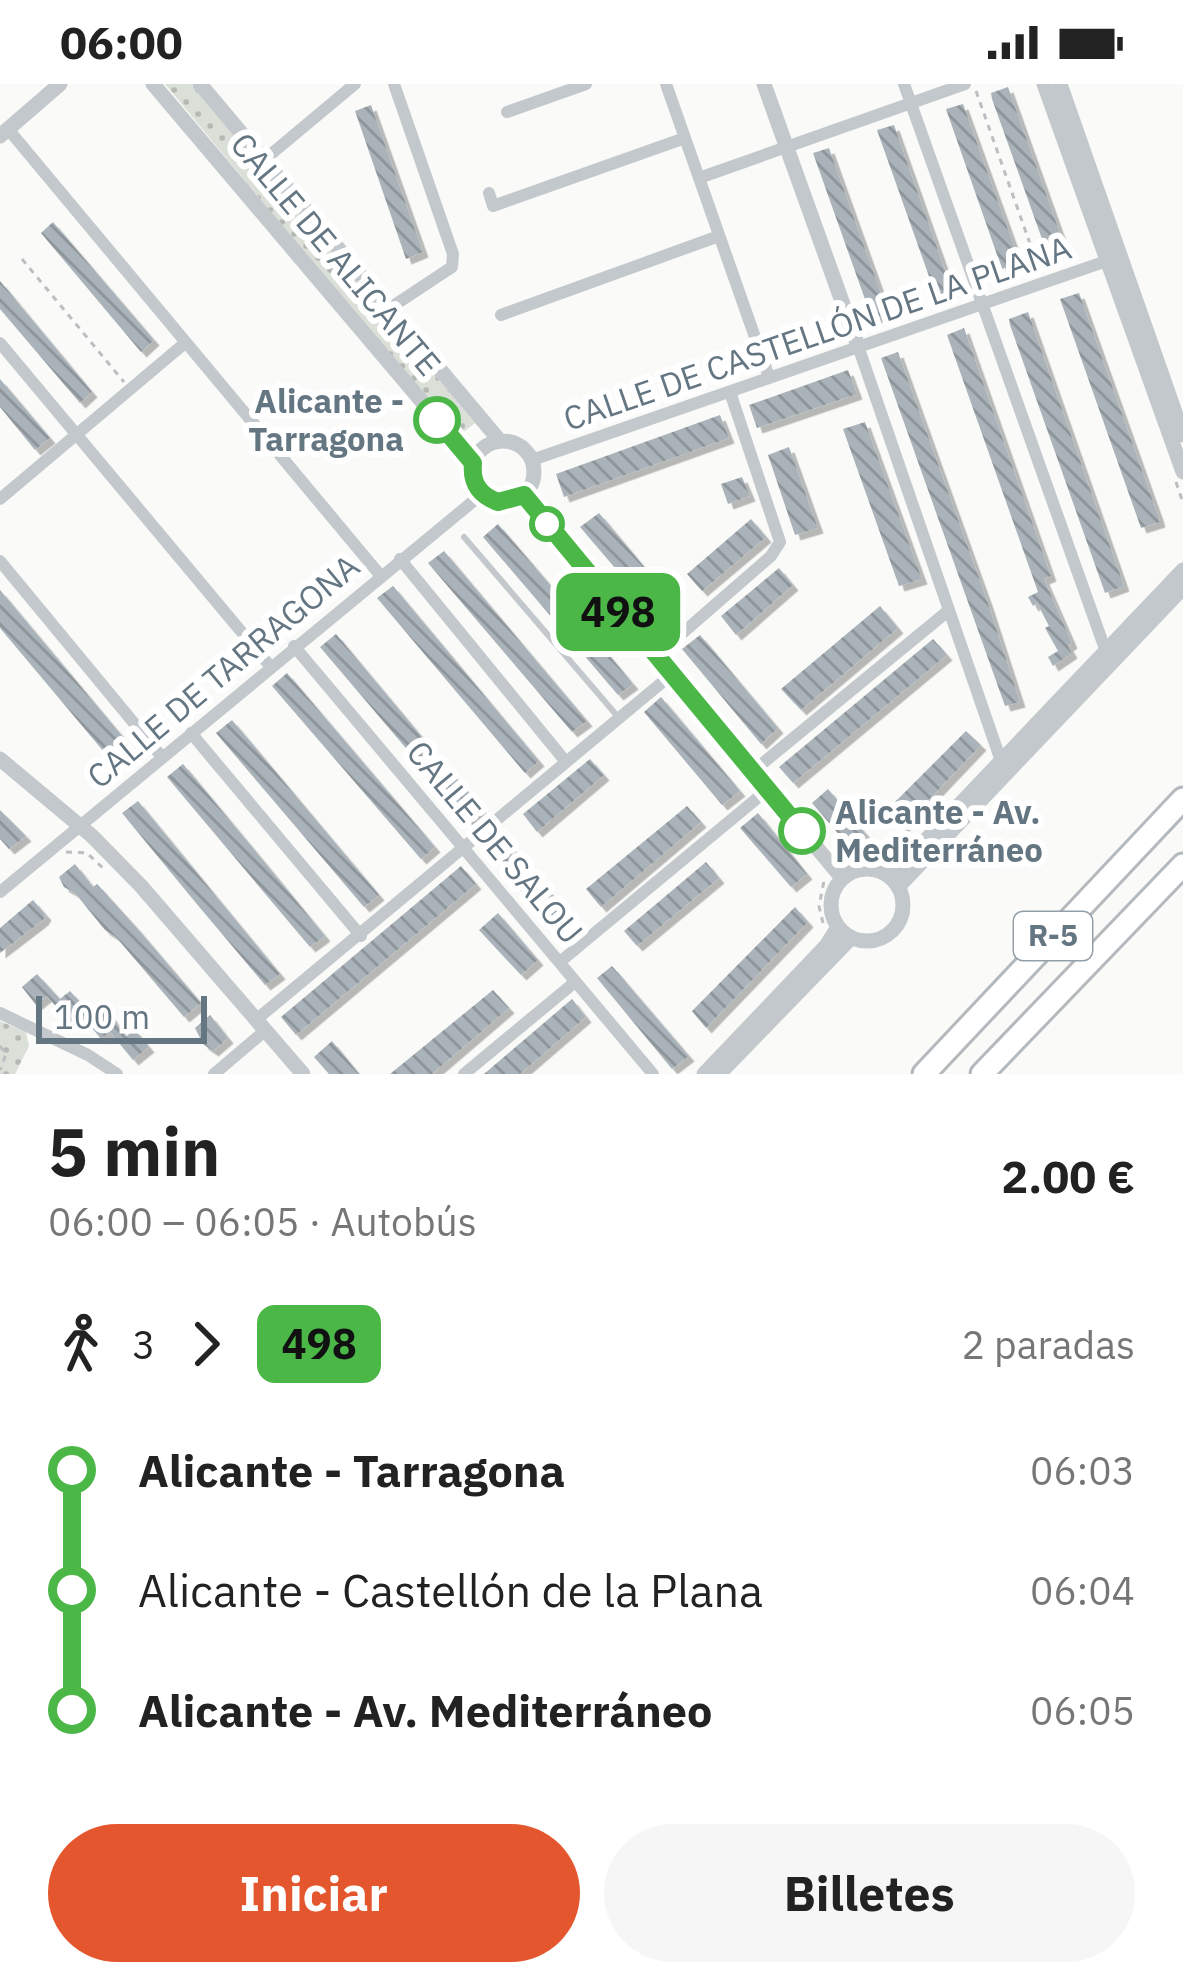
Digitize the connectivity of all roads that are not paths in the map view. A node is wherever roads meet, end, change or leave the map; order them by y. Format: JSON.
{"nodes":[{"id":1,"x":61,"y":84,"type":"edge"},
{"id":2,"x":153,"y":84,"type":"edge"},
{"id":3,"x":200,"y":84,"type":"edge"},
{"id":4,"x":355,"y":84,"type":"edge"},
{"id":5,"x":394,"y":84,"type":"edge"},
{"id":6,"x":586,"y":84,"type":"edge"},
{"id":7,"x":666,"y":84,"type":"edge"},
{"id":8,"x":764,"y":84,"type":"edge"},
{"id":9,"x":904,"y":84,"type":"edge"},
{"id":10,"x":969,"y":84,"type":"edge"},
{"id":11,"x":1043,"y":84,"type":"edge"},
{"id":12,"x":1060,"y":84,"type":"edge"},
{"id":13,"x":911,"y":103,"type":"junction"},
{"id":14,"x":507,"y":112,"type":"dead end"},
{"id":15,"x":4,"y":132,"type":"edge"},
{"id":16,"x":685,"y":138,"type":"junction"},
{"id":17,"x":787,"y":147,"type":"junction"},
{"id":18,"x":264,"y":160,"type":"junction"},
{"id":19,"x":699,"y":178,"type":"junction"},
{"id":20,"x":488,"y":193,"type":"dead end"},
{"id":21,"x":719,"y":236,"type":"junction"},
{"id":22,"x":1113,"y":259,"type":"junction"},
{"id":23,"x":981,"y":304,"type":"junction"},
{"id":24,"x":391,"y":308,"type":"junction"},
{"id":25,"x":501,"y":315,"type":"dead end"},
{"id":26,"x":0,"y":343,"type":"edge"},
{"id":27,"x":185,"y":344,"type":"junction"},
{"id":28,"x":858,"y":346,"type":"junction"},
{"id":29,"x":769,"y":377,"type":"junction"},
{"id":30,"x":730,"y":392,"type":"junction"},
{"id":31,"x":76,"y":435,"type":"junction"},
{"id":32,"x":1183,"y":435,"type":"edge"},
{"id":33,"x":500,"y":441,"type":"junction"},
{"id":34,"x":532,"y":460,"type":"junction"},
{"id":35,"x":473,"y":463,"type":"junction"},
{"id":36,"x":1183,"y":472,"type":"edge"},
{"id":37,"x":482,"y":494,"type":"junction"},
{"id":38,"x":524,"y":495,"type":"junction"},
{"id":39,"x":0,"y":499,"type":"edge"},
{"id":40,"x":464,"y":537,"type":"dead end"},
{"id":41,"x":400,"y":559,"type":"junction"},
{"id":42,"x":0,"y":561,"type":"edge"},
{"id":43,"x":1183,"y":570,"type":"edge"},
{"id":44,"x":380,"y":575,"type":"junction"},
{"id":45,"x":1183,"y":588,"type":"edge"},
{"id":46,"x":948,"y":611,"type":"junction"},
{"id":47,"x":294,"y":646,"type":"junction"},
{"id":48,"x":1105,"y":649,"type":"junction"},
{"id":49,"x":655,"y":657,"type":"junction"},
{"id":50,"x":271,"y":666,"type":"junction"},
{"id":51,"x":671,"y":675,"type":"junction"},
{"id":52,"x":619,"y":718,"type":"junction"},
{"id":53,"x":191,"y":733,"type":"junction"},
{"id":54,"x":162,"y":757,"type":"junction"},
{"id":55,"x":0,"y":759,"type":"edge"},
{"id":56,"x":1001,"y":761,"type":"junction"},
{"id":57,"x":566,"y":762,"type":"junction"},
{"id":58,"x":752,"y":772,"type":"junction"},
{"id":59,"x":767,"y":790,"type":"junction"},
{"id":60,"x":1183,"y":799,"type":"edge"},
{"id":61,"x":80,"y":826,"type":"junction"},
{"id":62,"x":465,"y":846,"type":"junction"},
{"id":63,"x":1183,"y":865,"type":"edge"},
{"id":64,"x":838,"y":873,"type":"junction"},
{"id":65,"x":892,"y":875,"type":"junction"},
{"id":66,"x":0,"y":892,"type":"edge"},
{"id":67,"x":838,"y":932,"type":"junction"},
{"id":68,"x":361,"y":936,"type":"junction"},
{"id":69,"x":561,"y":961,"type":"junction"},
{"id":70,"x":574,"y":982,"type":"junction"},
{"id":71,"x":0,"y":1013,"type":"edge"},
{"id":72,"x":261,"y":1024,"type":"junction"},
{"id":73,"x":110,"y":1072,"type":"edge"},
{"id":74,"x":214,"y":1074,"type":"edge"},
{"id":75,"x":303,"y":1074,"type":"edge"},
{"id":76,"x":464,"y":1074,"type":"edge"},
{"id":77,"x":653,"y":1074,"type":"edge"},
{"id":78,"x":704,"y":1074,"type":"edge"},
{"id":79,"x":719,"y":1074,"type":"edge"},
{"id":80,"x":924,"y":1074,"type":"edge"},
{"id":81,"x":982,"y":1074,"type":"edge"}],
"edges":[{"from":1,"to":15,"type":"street"},
{"from":2,"to":35,"type":"street","name":"CALLE DE ALICANTE"},
{"from":3,"to":18,"type":"street","name":"CALLE DE ALICANTE"},
{"from":4,"to":18,"type":"street"},
{"from":5,"to":24,"type":"street"},
{"from":6,"to":14,"type":"street"},
{"from":7,"to":16,"type":"street"},
{"from":8,"to":17,"type":"street"},
{"from":9,"to":13,"type":"street"},
{"from":10,"to":13,"type":"street"},
{"from":11,"to":22,"type":"street"},
{"from":12,"to":22,"type":"street"},
{"from":13,"to":17,"type":"street"},
{"from":13,"to":23,"type":"street"},
{"from":15,"to":27,"type":"street"},
{"from":16,"to":19,"type":"street"},
{"from":16,"to":20,"type":"street"},
{"from":17,"to":19,"type":"street"},
{"from":17,"to":28,"type":"street"},
{"from":18,"to":24,"type":"street","name":"CALLE DE ALICANTE"},
{"from":19,"to":21,"type":"street"},
{"from":21,"to":25,"type":"street"},
{"from":21,"to":29,"type":"street"},
{"from":22,"to":23,"type":"street","name":"CALLE DE CASTELLÓN DE LA PLANA"},
{"from":22,"to":32,"type":"street"},
{"from":22,"to":36,"type":"street"},
{"from":23,"to":28,"type":"street","name":"CALLE DE CASTELLÓN DE LA PLANA"},
{"from":23,"to":48,"type":"street"},
{"from":24,"to":33,"type":"street","name":"CALLE DE ALICANTE"},
{"from":26,"to":31,"type":"street"},
{"from":27,"to":31,"type":"street"},
{"from":27,"to":44,"type":"street"},
{"from":28,"to":29,"type":"street","name":"CALLE DE CASTELLÓN DE LA PLANA"},
{"from":28,"to":46,"type":"street"},
{"from":29,"to":30,"type":"street","name":"CALLE DE CASTELLÓN DE LA PLANA"},
{"from":30,"to":34,"type":"street","name":"CALLE DE CASTELLÓN DE LA PLANA"},
{"from":30,"to":49,"type":"street"},
{"from":31,"to":39,"type":"street"},
{"from":31,"to":50,"type":"street"},
{"from":33,"to":34,"type":"street"},
{"from":33,"to":35,"type":"street"},
{"from":34,"to":38,"type":"street"},
{"from":35,"to":37,"type":"street"},
{"from":37,"to":38,"type":"street"},
{"from":37,"to":41,"type":"street","name":"CALLE DE TARRAGONA"},
{"from":38,"to":49,"type":"street"},
{"from":40,"to":52,"type":"lane"},
{"from":41,"to":44,"type":"street","name":"CALLE DE TARRAGONA"},
{"from":41,"to":57,"type":"street"},
{"from":42,"to":54,"type":"street"},
{"from":43,"to":48,"type":"street"},
{"from":44,"to":47,"type":"street","name":"CALLE DE TARRAGONA"},
{"from":45,"to":65,"type":"street"},
{"from":46,"to":56,"type":"street"},
{"from":46,"to":58,"type":"street"},
{"from":47,"to":50,"type":"street","name":"CALLE DE TARRAGONA"},
{"from":47,"to":62,"type":"street","name":"CALLE DE SALOU"},
{"from":48,"to":56,"type":"street"},
{"from":49,"to":51,"type":"street"},
{"from":50,"to":53,"type":"street","name":"CALLE DE TARRAGONA"},
{"from":51,"to":52,"type":"street"},
{"from":51,"to":58,"type":"street"},
{"from":52,"to":57,"type":"street"},
{"from":53,"to":54,"type":"street","name":"CALLE DE TARRAGONA"},
{"from":53,"to":68,"type":"street"},
{"from":54,"to":61,"type":"street","name":"CALLE DE TARRAGONA"},
{"from":55,"to":61,"type":"street"},
{"from":56,"to":65,"type":"street"},
{"from":57,"to":62,"type":"street"},
{"from":58,"to":59,"type":"street"},
{"from":59,"to":64,"type":"street"},
{"from":59,"to":69,"type":"street"},
{"from":60,"to":80,"type":"highway","number":"R-5"},
{"from":61,"to":66,"type":"street","name":"CALLE DE TARRAGONA"},
{"from":61,"to":72,"type":"street"},
{"from":62,"to":68,"type":"street"},
{"from":62,"to":69,"type":"street","name":"CALLE DE SALOU"},
{"from":63,"to":81,"type":"highway","number":"R-5"},
{"from":64,"to":65,"type":"street"},
{"from":64,"to":67,"type":"street"},
{"from":65,"to":67,"type":"street"},
{"from":67,"to":78,"type":"street"},
{"from":67,"to":79,"type":"street"},
{"from":68,"to":72,"type":"street"},
{"from":69,"to":70,"type":"street","name":"CALLE DE SALOU"},
{"from":70,"to":76,"type":"street"},
{"from":70,"to":77,"type":"street","name":"CALLE DE SALOU"},
{"from":71,"to":73,"type":"street"},
{"from":72,"to":74,"type":"street"},
{"from":72,"to":75,"type":"street"}]}
